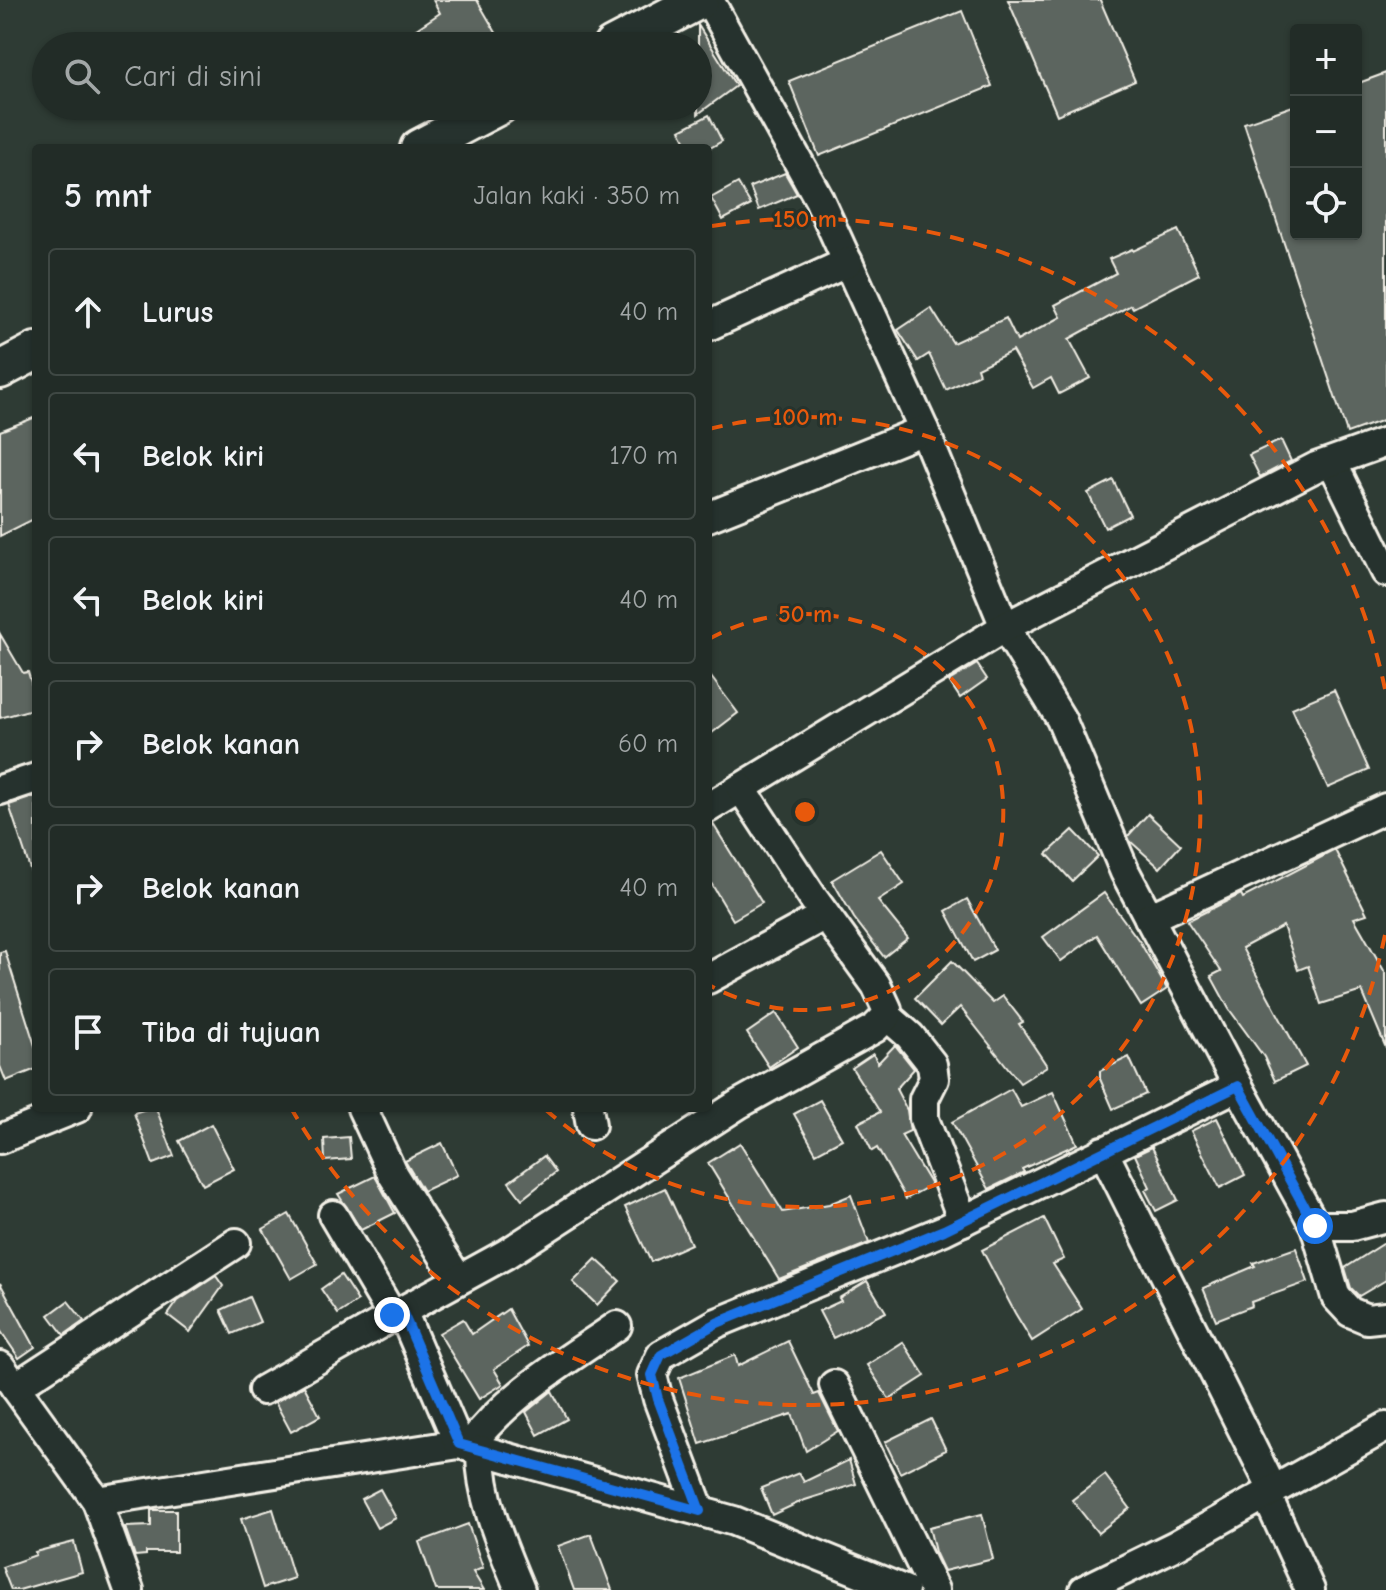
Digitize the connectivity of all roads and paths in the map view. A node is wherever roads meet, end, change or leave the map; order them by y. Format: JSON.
{"nodes":[{"id":1,"x":700,"y":0,"type":"edge"},
{"id":2,"x":709,"y":0,"type":"edge"},
{"id":3,"x":639,"y":32,"type":"edge"},
{"id":4,"x":472,"y":120,"type":"edge"},
{"id":5,"x":427,"y":144,"type":"edge"},
{"id":6,"x":848,"y":262,"type":"junction"},
{"id":7,"x":712,"y":324,"type":"edge"},
{"id":8,"x":32,"y":353,"type":"edge"},
{"id":9,"x":0,"y":370,"type":"edge"},
{"id":10,"x":924,"y":430,"type":"junction"},
{"id":11,"x":1386,"y":442,"type":"edge"},
{"id":12,"x":1332,"y":462,"type":"junction"},
{"id":13,"x":712,"y":515,"type":"edge"},
{"id":14,"x":1386,"y":572,"type":"edge"},
{"id":15,"x":1005,"y":627,"type":"junction"},
{"id":16,"x":32,"y":779,"type":"edge"},
{"id":17,"x":741,"y":788,"type":"junction"},
{"id":18,"x":0,"y":790,"type":"edge"},
{"id":19,"x":712,"y":806,"type":"edge"},
{"id":20,"x":1386,"y":808,"type":"edge"},
{"id":21,"x":825,"y":915,"type":"junction"},
{"id":22,"x":1149,"y":918,"type":"junction"},
{"id":23,"x":712,"y":977,"type":"edge"},
{"id":24,"x":887,"y":1016,"type":"junction"},
{"id":25,"x":1238,"y":1086,"type":"junction"},
{"id":26,"x":67,"y":1112,"type":"edge"},
{"id":27,"x":364,"y":1112,"type":"edge"},
{"id":28,"x":0,"y":1139,"type":"edge"},
{"id":29,"x":1103,"y":1151,"type":"junction"},
{"id":30,"x":333,"y":1215,"type":"dead end"},
{"id":31,"x":1386,"y":1217,"type":"edge"},
{"id":32,"x":963,"y":1221,"type":"junction"},
{"id":33,"x":1315,"y":1226,"type":"junction"},
{"id":34,"x":236,"y":1243,"type":"dead end"},
{"id":35,"x":458,"y":1279,"type":"junction"},
{"id":36,"x":397,"y":1313,"type":"junction"},
{"id":37,"x":1386,"y":1317,"type":"edge"},
{"id":38,"x":617,"y":1326,"type":"dead end"},
{"id":39,"x":8,"y":1376,"type":"edge"},
{"id":40,"x":834,"y":1385,"type":"dead end"},
{"id":41,"x":263,"y":1390,"type":"dead end"},
{"id":42,"x":1386,"y":1427,"type":"edge"},
{"id":43,"x":469,"y":1447,"type":"junction"},
{"id":44,"x":1269,"y":1492,"type":"junction"},
{"id":45,"x":97,"y":1501,"type":"junction"},
{"id":46,"x":700,"y":1511,"type":"junction"},
{"id":47,"x":129,"y":1590,"type":"edge"},
{"id":48,"x":520,"y":1590,"type":"edge"},
{"id":49,"x":904,"y":1590,"type":"edge"},
{"id":50,"x":934,"y":1590,"type":"edge"},
{"id":51,"x":1084,"y":1590,"type":"edge"},
{"id":52,"x":1310,"y":1590,"type":"edge"}],
"edges":[{"from":1,"to":3,"type":"main road"},
{"from":2,"to":6,"type":"street"},
{"from":4,"to":5,"type":"main road"},
{"from":6,"to":7,"type":"street"},
{"from":6,"to":10,"type":"street"},
{"from":8,"to":9,"type":"main road"},
{"from":10,"to":13,"type":"street"},
{"from":10,"to":15,"type":"street"},
{"from":11,"to":12,"type":"street"},
{"from":12,"to":14,"type":"street"},
{"from":12,"to":15,"type":"street"},
{"from":15,"to":17,"type":"street"},
{"from":15,"to":22,"type":"street"},
{"from":16,"to":18,"type":"street"},
{"from":17,"to":19,"type":"street"},
{"from":17,"to":21,"type":"street"},
{"from":20,"to":22,"type":"street"},
{"from":21,"to":23,"type":"street"},
{"from":21,"to":24,"type":"street"},
{"from":22,"to":25,"type":"street"},
{"from":24,"to":32,"type":"street"},
{"from":24,"to":35,"type":"street"},
{"from":25,"to":29,"type":"street"},
{"from":25,"to":33,"type":"street"},
{"from":26,"to":28,"type":"street"},
{"from":27,"to":35,"type":"street"},
{"from":29,"to":32,"type":"street"},
{"from":29,"to":44,"type":"street"},
{"from":30,"to":36,"type":"street"},
{"from":31,"to":33,"type":"street"},
{"from":32,"to":46,"type":"street"},
{"from":33,"to":37,"type":"street"},
{"from":34,"to":39,"type":"street"},
{"from":35,"to":36,"type":"street"},
{"from":36,"to":41,"type":"street"},
{"from":36,"to":43,"type":"street"},
{"from":38,"to":43,"type":"street"},
{"from":39,"to":45,"type":"street"},
{"from":40,"to":50,"type":"street"},
{"from":42,"to":44,"type":"street"},
{"from":43,"to":45,"type":"street"},
{"from":43,"to":46,"type":"street"},
{"from":43,"to":48,"type":"street"},
{"from":44,"to":51,"type":"street"},
{"from":44,"to":52,"type":"street"},
{"from":45,"to":47,"type":"street"},
{"from":46,"to":49,"type":"street"}]}
